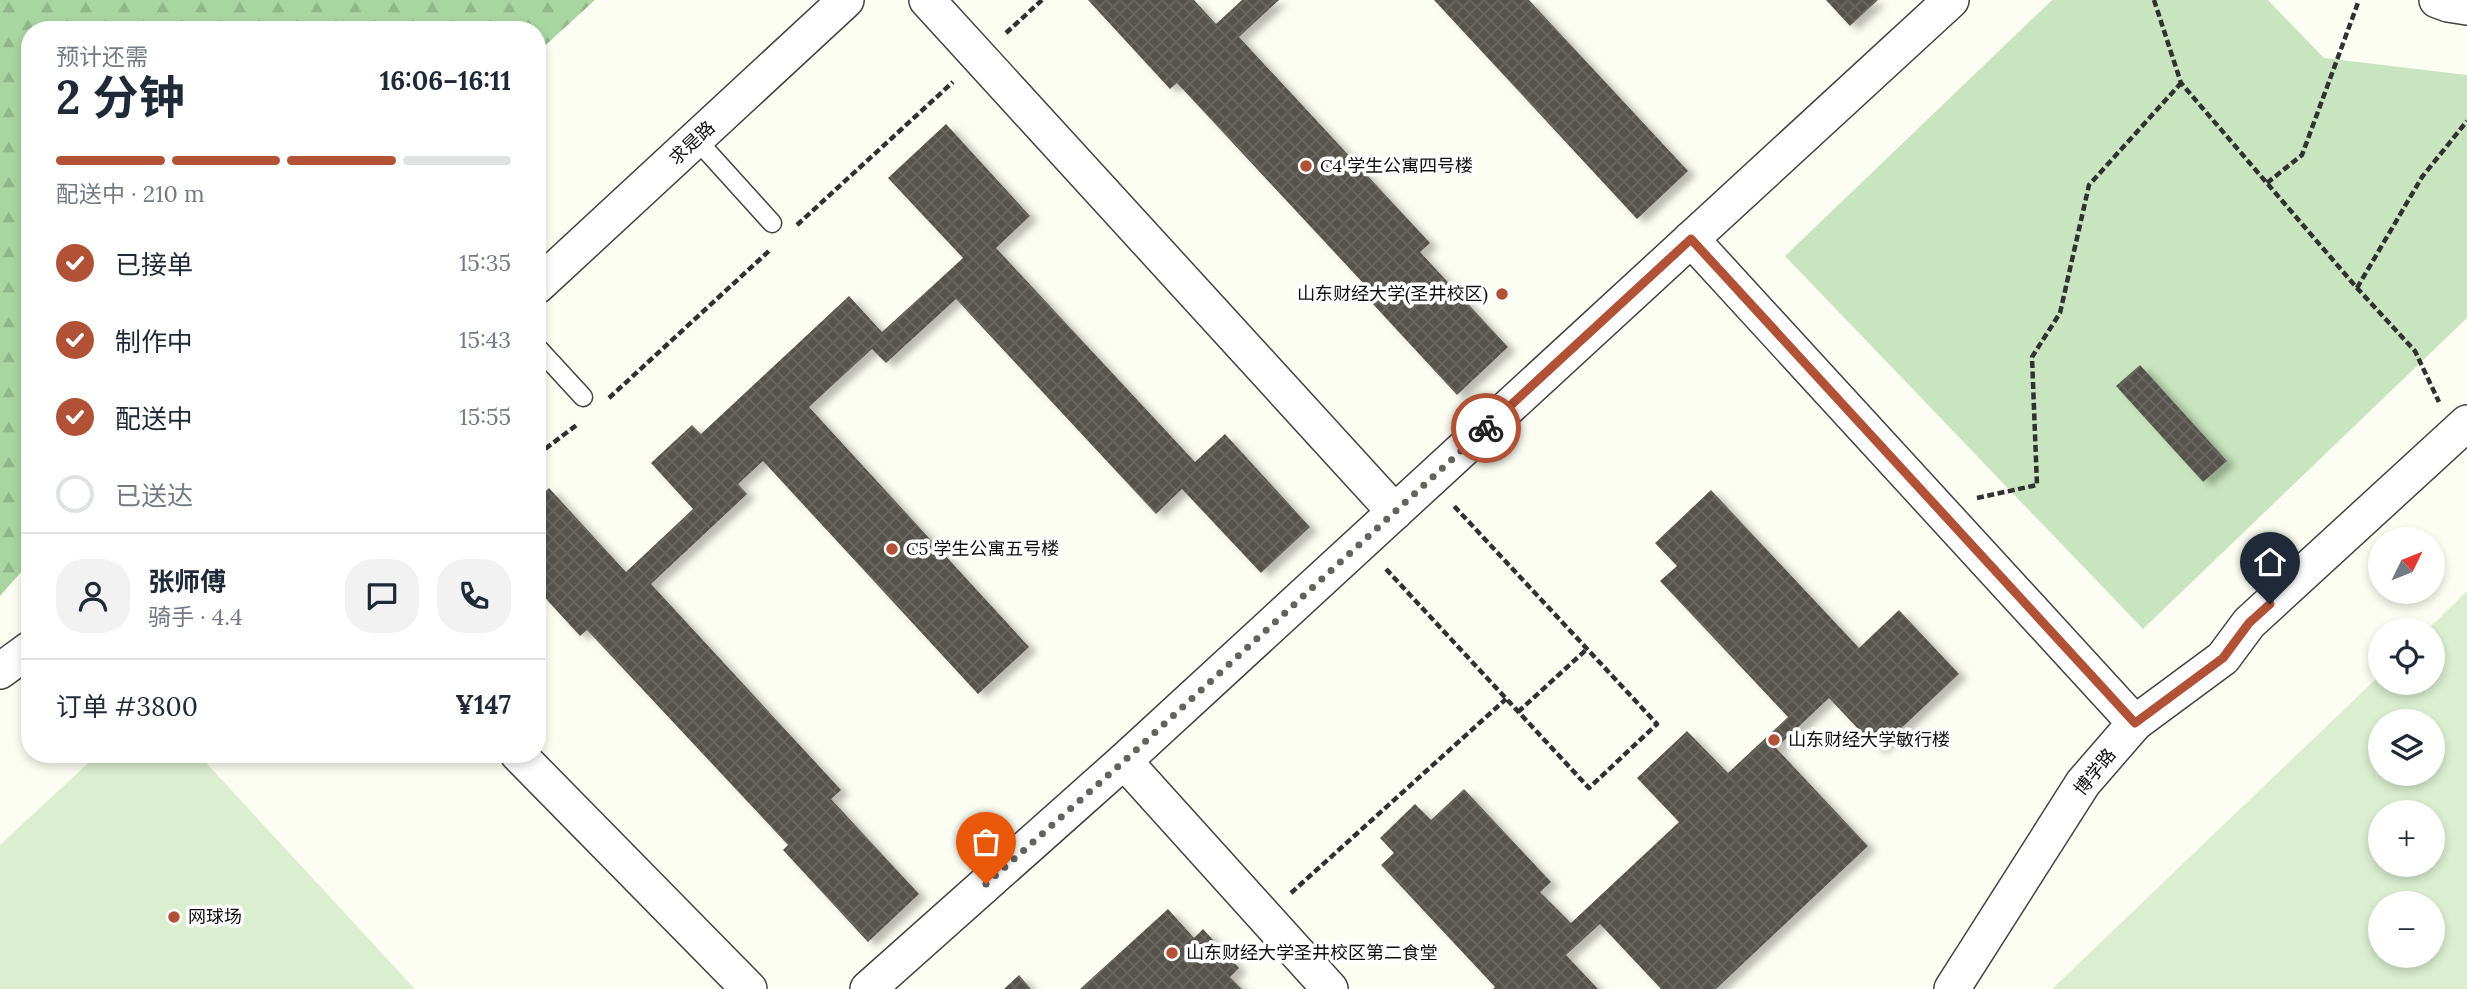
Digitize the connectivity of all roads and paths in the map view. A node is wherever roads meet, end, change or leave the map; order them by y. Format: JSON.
{"nodes":[{"id":1,"x":846,"y":0,"type":"edge"},
{"id":2,"x":927,"y":0,"type":"edge"},
{"id":3,"x":1042,"y":0,"type":"edge"},
{"id":4,"x":1951,"y":0,"type":"edge"},
{"id":5,"x":2154,"y":0,"type":"edge"},
{"id":6,"x":2359,"y":0,"type":"edge"},
{"id":7,"x":2437,"y":0,"type":"edge"},
{"id":8,"x":2467,"y":6,"type":"edge"},
{"id":9,"x":980,"y":58,"type":"junction"},
{"id":10,"x":2181,"y":83,"type":"junction"},
{"id":11,"x":2467,"y":121,"type":"edge"},
{"id":12,"x":696,"y":139,"type":"junction"},
{"id":13,"x":2267,"y":183,"type":"junction"},
{"id":14,"x":772,"y":223,"type":"dead end"},
{"id":15,"x":795,"y":227,"type":"dead end"},
{"id":16,"x":1691,"y":239,"type":"junction"},
{"id":17,"x":775,"y":246,"type":"dead end"},
{"id":18,"x":546,"y":278,"type":"edge"},
{"id":19,"x":2357,"y":288,"type":"junction"},
{"id":20,"x":546,"y":357,"type":"edge"},
{"id":21,"x":583,"y":397,"type":"dead end"},
{"id":22,"x":605,"y":402,"type":"dead end"},
{"id":23,"x":586,"y":418,"type":"dead end"},
{"id":24,"x":2460,"y":429,"type":"edge"},
{"id":25,"x":546,"y":448,"type":"edge"},
{"id":26,"x":1430,"y":480,"type":"junction"},
{"id":27,"x":1938,"y":508,"type":"junction"},
{"id":28,"x":1395,"y":512,"type":"junction"},
{"id":29,"x":1361,"y":543,"type":"junction"},
{"id":30,"x":1587,"y":649,"type":"junction"},
{"id":31,"x":21,"y":656,"type":"edge"},
{"id":32,"x":0,"y":671,"type":"edge"},
{"id":33,"x":1506,"y":699,"type":"junction"},
{"id":34,"x":1518,"y":712,"type":"junction"},
{"id":35,"x":2135,"y":723,"type":"junction"},
{"id":36,"x":1124,"y":761,"type":"junction"},
{"id":37,"x":527,"y":763,"type":"edge"},
{"id":38,"x":1265,"y":917,"type":"junction"},
{"id":39,"x":749,"y":989,"type":"edge"},
{"id":40,"x":868,"y":989,"type":"edge"},
{"id":41,"x":1330,"y":989,"type":"edge"},
{"id":42,"x":1952,"y":989,"type":"edge"}],
"edges":[{"from":1,"to":12,"type":"street","name":"求是路"},
{"from":2,"to":9,"type":"street"},
{"from":3,"to":9,"type":"path"},
{"from":4,"to":16,"type":"street"},
{"from":5,"to":10,"type":"path"},
{"from":6,"to":13,"type":"path"},
{"from":7,"to":8,"type":"street"},
{"from":9,"to":15,"type":"path"},
{"from":9,"to":28,"type":"street"},
{"from":10,"to":13,"type":"path"},
{"from":10,"to":27,"type":"path"},
{"from":11,"to":19,"type":"path"},
{"from":12,"to":14,"type":"lane"},
{"from":12,"to":18,"type":"street","name":"求是路"},
{"from":13,"to":19,"type":"path"},
{"from":16,"to":26,"type":"street"},
{"from":16,"to":27,"type":"street"},
{"from":17,"to":22,"type":"path"},
{"from":19,"to":24,"type":"path"},
{"from":20,"to":21,"type":"lane"},
{"from":23,"to":25,"type":"path"},
{"from":24,"to":35,"type":"street","name":"博学路"},
{"from":26,"to":28,"type":"street"},
{"from":26,"to":30,"type":"path"},
{"from":27,"to":35,"type":"street"},
{"from":28,"to":29,"type":"street"},
{"from":29,"to":33,"type":"path"},
{"from":29,"to":36,"type":"street"},
{"from":30,"to":34,"type":"path"},
{"from":30,"to":34,"type":"path"},
{"from":31,"to":32,"type":"street"},
{"from":33,"to":34,"type":"path"},
{"from":33,"to":38,"type":"path"},
{"from":35,"to":42,"type":"street","name":"博学路"},
{"from":36,"to":38,"type":"street"},
{"from":36,"to":40,"type":"street"},
{"from":37,"to":39,"type":"street"},
{"from":38,"to":41,"type":"street"}]}
